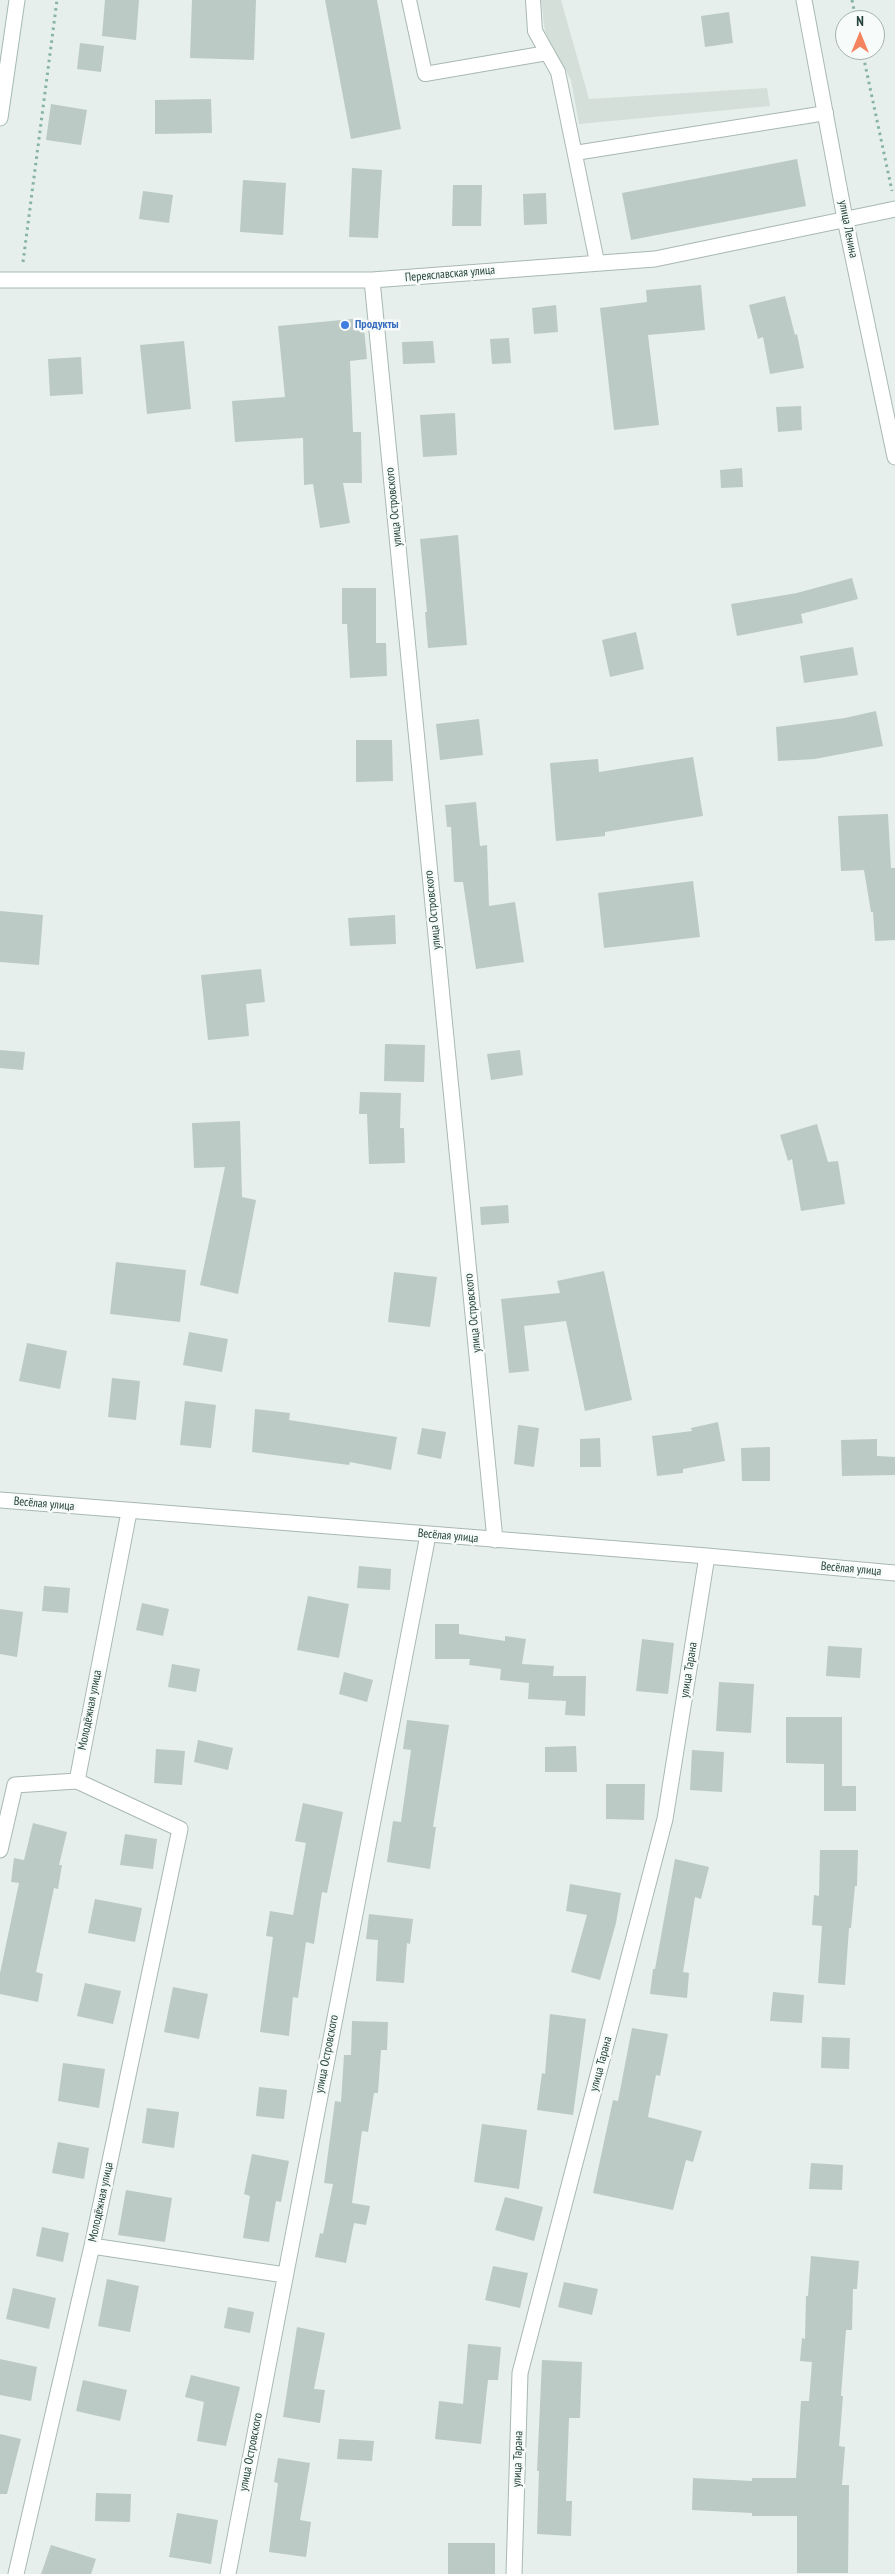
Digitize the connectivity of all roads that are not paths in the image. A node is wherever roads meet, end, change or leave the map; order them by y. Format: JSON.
{"nodes":[{"id":1,"x":17,"y":0,"type":"edge"},
{"id":2,"x":408,"y":0,"type":"edge"},
{"id":3,"x":533,"y":0,"type":"edge"},
{"id":4,"x":804,"y":0,"type":"edge"},
{"id":5,"x":547,"y":53,"type":"junction"},
{"id":6,"x":826,"y":113,"type":"junction"},
{"id":7,"x":0,"y":118,"type":"edge"},
{"id":8,"x":574,"y":153,"type":"junction"},
{"id":9,"x":894,"y":203,"type":"edge"},
{"id":10,"x":845,"y":219,"type":"junction"},
{"id":11,"x":597,"y":262,"type":"junction"},
{"id":12,"x":0,"y":280,"type":"edge"},
{"id":13,"x":372,"y":280,"type":"junction"},
{"id":14,"x":895,"y":457,"type":"edge"},
{"id":15,"x":0,"y":1500,"type":"edge"},
{"id":16,"x":129,"y":1512,"type":"junction"},
{"id":17,"x":428,"y":1535,"type":"junction"},
{"id":18,"x":495,"y":1540,"type":"junction"},
{"id":19,"x":708,"y":1556,"type":"junction"},
{"id":20,"x":895,"y":1573,"type":"edge"},
{"id":21,"x":76,"y":1781,"type":"junction"},
{"id":22,"x":0,"y":1850,"type":"edge"},
{"id":23,"x":92,"y":2246,"type":"junction"},
{"id":24,"x":285,"y":2276,"type":"junction"},
{"id":25,"x":16,"y":2574,"type":"edge"},
{"id":26,"x":228,"y":2574,"type":"edge"},
{"id":27,"x":514,"y":2574,"type":"edge"}],
"edges":[{"from":1,"to":7,"type":"street"},
{"from":2,"to":5,"type":"lane"},
{"from":3,"to":5,"type":"lane"},
{"from":4,"to":6,"type":"street","name":"улица Ленина"},
{"from":5,"to":8,"type":"lane"},
{"from":6,"to":8,"type":"lane"},
{"from":6,"to":10,"type":"street","name":"улица Ленина"},
{"from":8,"to":11,"type":"lane"},
{"from":9,"to":10,"type":"street","name":"Переяславская улица"},
{"from":10,"to":11,"type":"street","name":"Переяславская улица"},
{"from":10,"to":14,"type":"street","name":"улица Ленина"},
{"from":11,"to":13,"type":"street","name":"Переяславская улица"},
{"from":12,"to":13,"type":"street","name":"Переяславская улица"},
{"from":13,"to":18,"type":"street","name":"улица Островского"},
{"from":15,"to":16,"type":"street","name":"Весёлая улица"},
{"from":16,"to":17,"type":"street","name":"Весёлая улица"},
{"from":16,"to":21,"type":"street","name":"Молодёжная улица"},
{"from":17,"to":18,"type":"street","name":"Весёлая улица"},
{"from":17,"to":24,"type":"street","name":"улица Островского"},
{"from":18,"to":19,"type":"street","name":"Весёлая улица"},
{"from":19,"to":20,"type":"street","name":"Весёлая улица"},
{"from":19,"to":27,"type":"street","name":"улица Тарана"},
{"from":21,"to":22,"type":"street"},
{"from":21,"to":23,"type":"street","name":"Молодёжная улица"},
{"from":23,"to":24,"type":"street"},
{"from":23,"to":25,"type":"street","name":"Молодёжная улица"},
{"from":24,"to":26,"type":"street","name":"улица Островского"}]}
